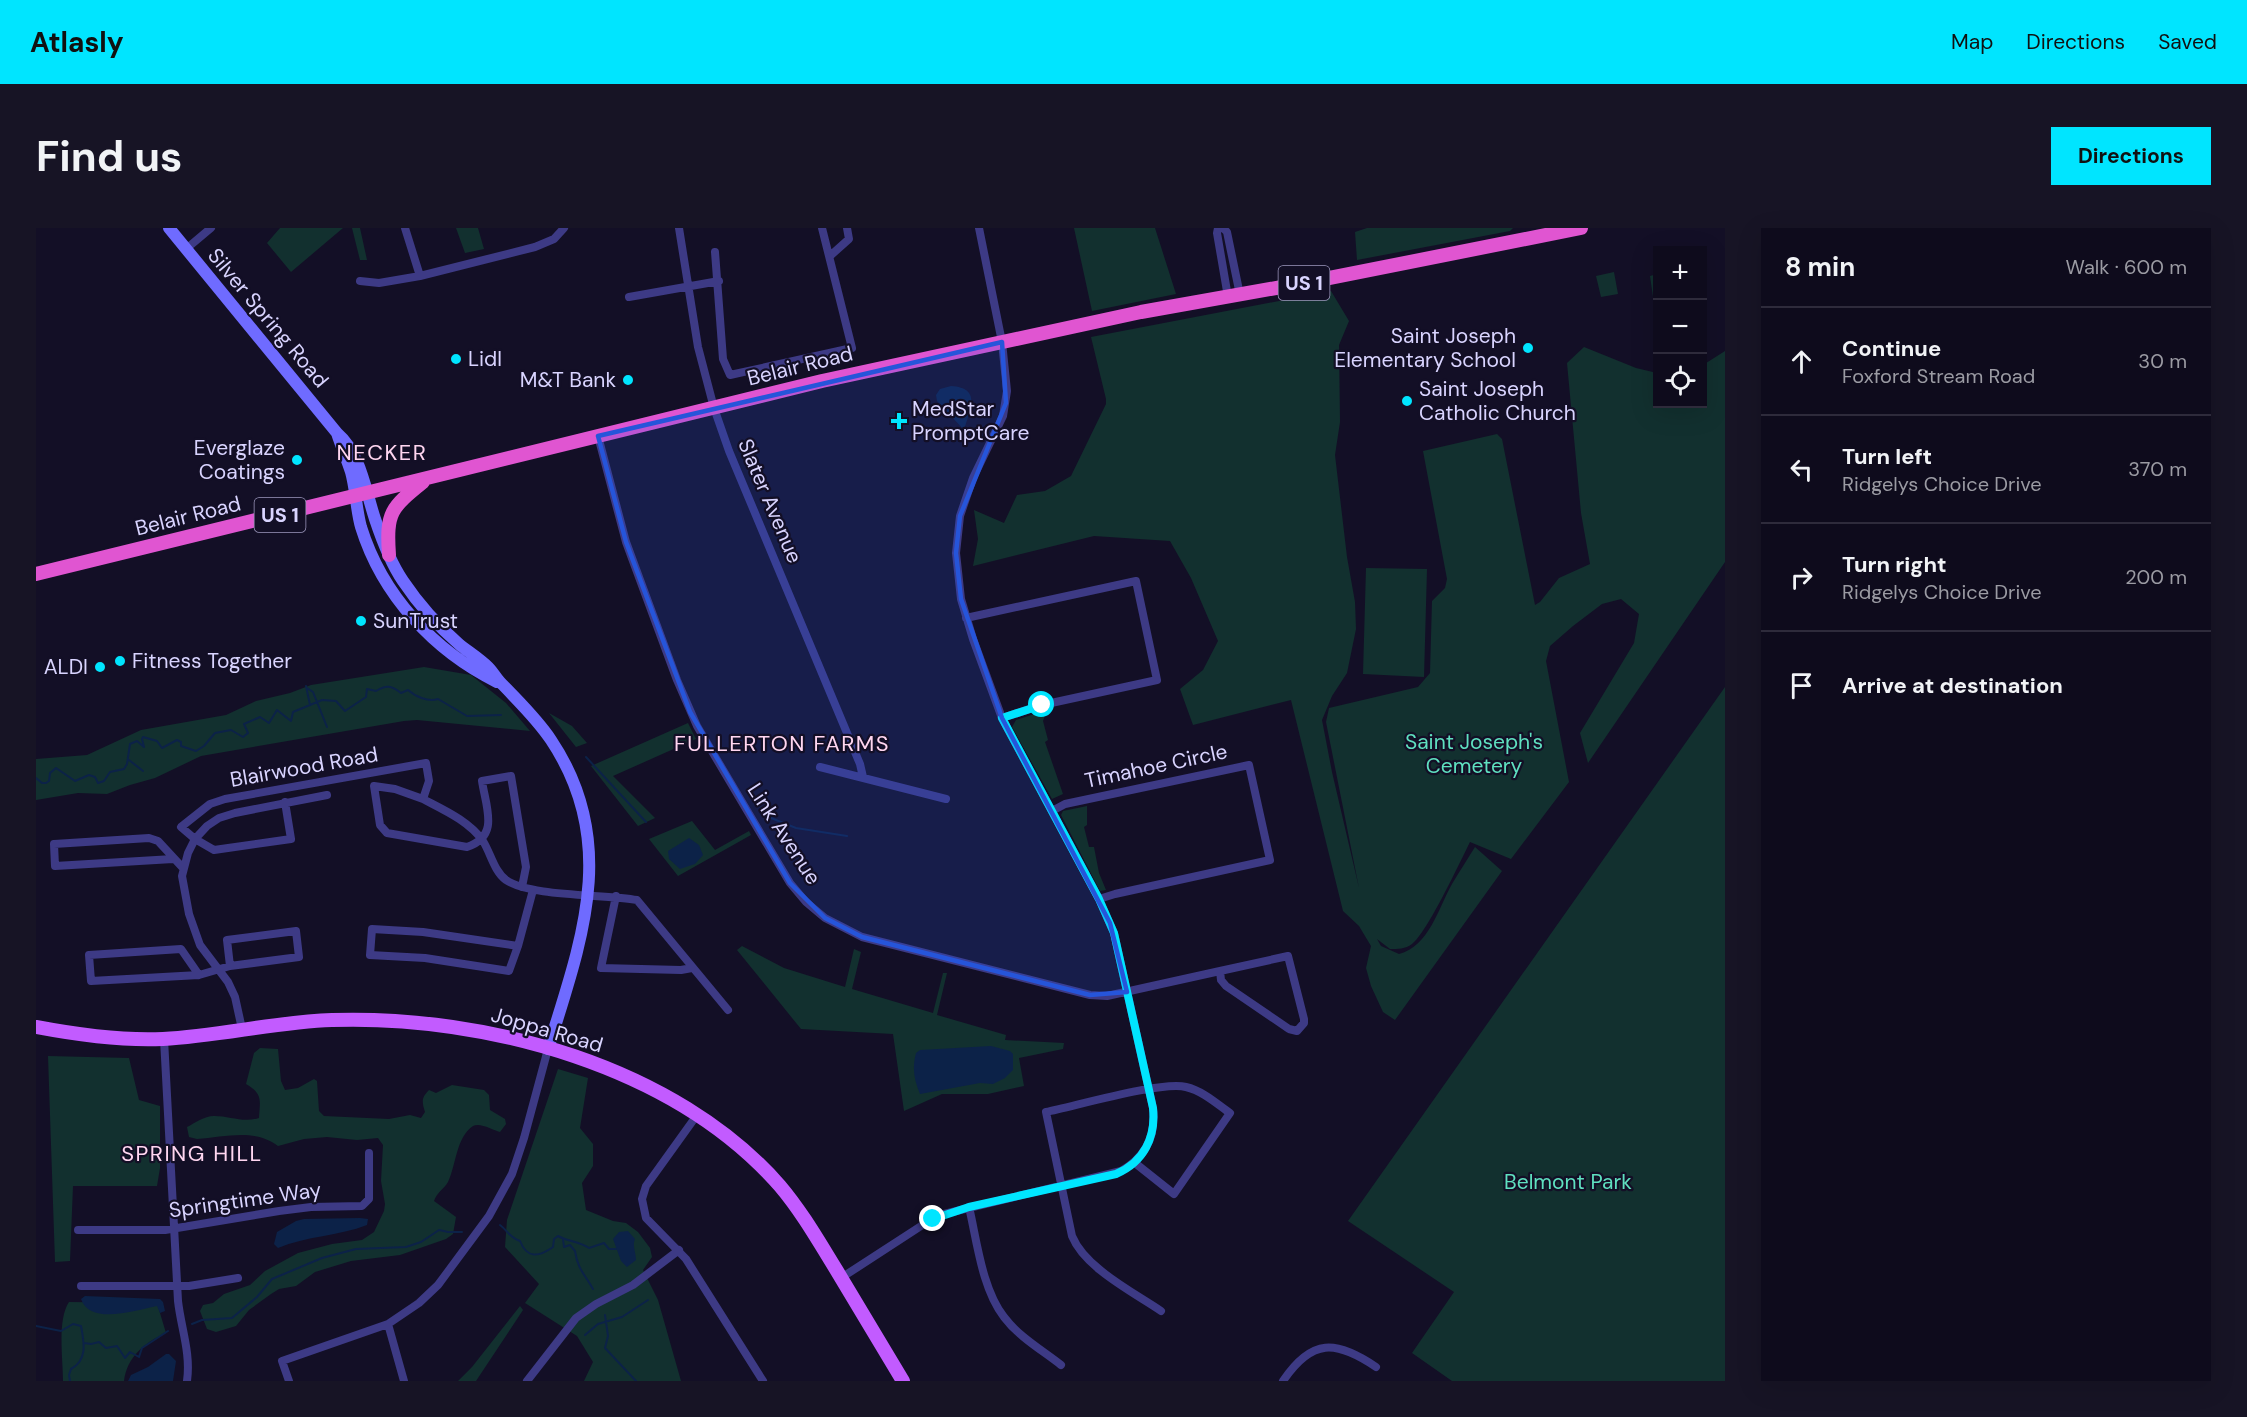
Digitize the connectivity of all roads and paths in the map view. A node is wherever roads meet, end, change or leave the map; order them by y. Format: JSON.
{"nodes":[{"id":1,"x":169,"y":228,"type":"edge"},
{"id":2,"x":211,"y":228,"type":"edge"},
{"id":3,"x":405,"y":228,"type":"edge"},
{"id":4,"x":564,"y":228,"type":"edge"},
{"id":5,"x":679,"y":228,"type":"edge"},
{"id":6,"x":822,"y":228,"type":"edge"},
{"id":7,"x":847,"y":228,"type":"edge"},
{"id":8,"x":979,"y":228,"type":"edge"},
{"id":9,"x":1218,"y":228,"type":"edge"},
{"id":10,"x":1223,"y":228,"type":"edge"},
{"id":11,"x":1581,"y":228,"type":"edge"},
{"id":12,"x":186,"y":249,"type":"junction"},
{"id":13,"x":715,"y":252,"type":"dead end"},
{"id":14,"x":830,"y":256,"type":"junction"},
{"id":15,"x":420,"y":276,"type":"junction"},
{"id":16,"x":360,"y":280,"type":"dead end"},
{"id":17,"x":719,"y":281,"type":"junction"},
{"id":18,"x":689,"y":285,"type":"junction"},
{"id":19,"x":1234,"y":296,"type":"junction"},
{"id":20,"x":629,"y":297,"type":"dead end"},
{"id":21,"x":1002,"y":342,"type":"junction"},
{"id":22,"x":714,"y":408,"type":"junction"},
{"id":23,"x":598,"y":436,"type":"junction"},
{"id":24,"x":427,"y":479,"type":"junction"},
{"id":25,"x":361,"y":495,"type":"junction"},
{"id":26,"x":388,"y":555,"type":"junction"},
{"id":27,"x":36,"y":574,"type":"edge"},
{"id":28,"x":966,"y":618,"type":"junction"},
{"id":29,"x":501,"y":684,"type":"junction"},
{"id":30,"x":1002,"y":718,"type":"junction"},
{"id":31,"x":820,"y":767,"type":"dead end"},
{"id":32,"x":863,"y":777,"type":"junction"},
{"id":33,"x":327,"y":795,"type":"dead end"},
{"id":34,"x":423,"y":799,"type":"junction"},
{"id":35,"x":946,"y":799,"type":"dead end"},
{"id":36,"x":285,"y":802,"type":"junction"},
{"id":37,"x":1052,"y":811,"type":"junction"},
{"id":38,"x":195,"y":839,"type":"junction"},
{"id":39,"x":482,"y":840,"type":"junction"},
{"id":40,"x":173,"y":859,"type":"junction"},
{"id":41,"x":183,"y":868,"type":"junction"},
{"id":42,"x":522,"y":887,"type":"junction"},
{"id":43,"x":533,"y":890,"type":"junction"},
{"id":44,"x":589,"y":896,"type":"junction"},
{"id":45,"x":616,"y":896,"type":"junction"},
{"id":46,"x":1099,"y":899,"type":"junction"},
{"id":47,"x":518,"y":946,"type":"junction"},
{"id":48,"x":230,"y":966,"type":"junction"},
{"id":49,"x":692,"y":968,"type":"junction"},
{"id":50,"x":220,"y":969,"type":"junction"},
{"id":51,"x":1220,"y":971,"type":"junction"},
{"id":52,"x":199,"y":975,"type":"junction"},
{"id":53,"x":1127,"y":992,"type":"junction"},
{"id":54,"x":728,"y":1011,"type":"dead end"},
{"id":55,"x":36,"y":1028,"type":"edge"},
{"id":56,"x":242,"y":1029,"type":"junction"},
{"id":57,"x":165,"y":1038,"type":"junction"},
{"id":58,"x":548,"y":1049,"type":"junction"},
{"id":59,"x":1149,"y":1090,"type":"junction"},
{"id":60,"x":697,"y":1115,"type":"junction"},
{"id":61,"x":369,"y":1153,"type":"dead end"},
{"id":62,"x":1135,"y":1163,"type":"junction"},
{"id":63,"x":1061,"y":1187,"type":"junction"},
{"id":64,"x":969,"y":1207,"type":"junction"},
{"id":65,"x":174,"y":1228,"type":"junction"},
{"id":66,"x":78,"y":1230,"type":"dead end"},
{"id":67,"x":679,"y":1250,"type":"junction"},
{"id":68,"x":237,"y":1278,"type":"dead end"},
{"id":69,"x":841,"y":1278,"type":"junction"},
{"id":70,"x":81,"y":1286,"type":"dead end"},
{"id":71,"x":177,"y":1286,"type":"junction"},
{"id":72,"x":1161,"y":1311,"type":"dead end"},
{"id":73,"x":388,"y":1324,"type":"junction"},
{"id":74,"x":1061,"y":1365,"type":"dead end"},
{"id":75,"x":1376,"y":1366,"type":"dead end"},
{"id":76,"x":187,"y":1381,"type":"edge"},
{"id":77,"x":289,"y":1381,"type":"edge"},
{"id":78,"x":404,"y":1381,"type":"edge"},
{"id":79,"x":527,"y":1381,"type":"edge"},
{"id":80,"x":763,"y":1381,"type":"edge"},
{"id":81,"x":903,"y":1381,"type":"edge"},
{"id":82,"x":1283,"y":1381,"type":"edge"}],
"edges":[{"from":1,"to":12,"type":"main road","name":"Silver Spring Road"},
{"from":2,"to":12,"type":"street"},
{"from":3,"to":15,"type":"street"},
{"from":4,"to":15,"type":"street"},
{"from":5,"to":18,"type":"street","name":"Slater Avenue"},
{"from":6,"to":14,"type":"street"},
{"from":7,"to":14,"type":"street"},
{"from":8,"to":21,"type":"street"},
{"from":9,"to":19,"type":"street"},
{"from":10,"to":19,"type":"street"},
{"from":11,"to":19,"type":"highway","name":"Belair Road","number":"US 1"},
{"from":12,"to":25,"type":"main road","name":"Silver Spring Road"},
{"from":13,"to":17,"type":"street"},
{"from":14,"to":17,"type":"street"},
{"from":15,"to":16,"type":"street"},
{"from":17,"to":18,"type":"street"},
{"from":18,"to":20,"type":"street"},
{"from":18,"to":22,"type":"street","name":"Slater Avenue"},
{"from":19,"to":21,"type":"highway","name":"Belair Road","number":"US 1"},
{"from":21,"to":22,"type":"highway","name":"Belair Road","number":"US 1"},
{"from":21,"to":28,"type":"street"},
{"from":22,"to":23,"type":"highway","name":"Belair Road","number":"US 1"},
{"from":22,"to":32,"type":"street","name":"Slater Avenue"},
{"from":23,"to":24,"type":"highway","name":"Belair Road","number":"US 1"},
{"from":23,"to":53,"type":"street","name":"Link Avenue"},
{"from":24,"to":25,"type":"highway","name":"Belair Road","number":"US 1"},
{"from":24,"to":26,"type":"highway"},
{"from":25,"to":26,"type":"main road","name":"Silver Spring Road"},
{"from":25,"to":27,"type":"highway","name":"Belair Road","number":"US 1"},
{"from":25,"to":29,"type":"main road","name":"Silver Spring Road"},
{"from":26,"to":29,"type":"main road","name":"Silver Spring Road"},
{"from":28,"to":30,"type":"street"},
{"from":28,"to":30,"type":"street"},
{"from":29,"to":44,"type":"main road","name":"Silver Spring Road"},
{"from":30,"to":37,"type":"street"},
{"from":31,"to":32,"type":"street"},
{"from":32,"to":35,"type":"street"},
{"from":33,"to":36,"type":"street"},
{"from":34,"to":38,"type":"street","name":"Blairwood Road"},
{"from":34,"to":39,"type":"street"},
{"from":34,"to":39,"type":"street"},
{"from":36,"to":38,"type":"street"},
{"from":36,"to":38,"type":"street"},
{"from":37,"to":46,"type":"street"},
{"from":37,"to":46,"type":"street","name":"Timahoe Circle"},
{"from":38,"to":41,"type":"street"},
{"from":39,"to":42,"type":"street"},
{"from":39,"to":42,"type":"street"},
{"from":40,"to":40,"type":"street"},
{"from":40,"to":41,"type":"street"},
{"from":41,"to":50,"type":"street"},
{"from":42,"to":43,"type":"street"},
{"from":43,"to":44,"type":"street"},
{"from":43,"to":47,"type":"street"},
{"from":44,"to":45,"type":"street"},
{"from":44,"to":58,"type":"main road","name":"Silver Spring Road"},
{"from":45,"to":49,"type":"street"},
{"from":45,"to":49,"type":"street"},
{"from":46,"to":53,"type":"street"},
{"from":47,"to":47,"type":"street"},
{"from":48,"to":48,"type":"street"},
{"from":48,"to":50,"type":"street"},
{"from":49,"to":54,"type":"street"},
{"from":50,"to":52,"type":"street"},
{"from":50,"to":56,"type":"street"},
{"from":51,"to":51,"type":"street","name":"Link Avenue"},
{"from":51,"to":53,"type":"street","name":"Link Avenue"},
{"from":52,"to":52,"type":"street"},
{"from":53,"to":59,"type":"street"},
{"from":55,"to":57,"type":"main road","name":"Joppa Road"},
{"from":56,"to":57,"type":"main road","name":"Joppa Road"},
{"from":56,"to":58,"type":"main road","name":"Joppa Road"},
{"from":57,"to":65,"type":"street"},
{"from":58,"to":60,"type":"main road","name":"Joppa Road"},
{"from":58,"to":73,"type":"street"},
{"from":59,"to":62,"type":"street"},
{"from":59,"to":62,"type":"street"},
{"from":59,"to":63,"type":"street"},
{"from":60,"to":67,"type":"street"},
{"from":60,"to":69,"type":"main road","name":"Joppa Road"},
{"from":61,"to":65,"type":"street","name":"Springtime Way"},
{"from":62,"to":63,"type":"street"},
{"from":63,"to":64,"type":"street"},
{"from":63,"to":72,"type":"street"},
{"from":64,"to":69,"type":"street"},
{"from":64,"to":74,"type":"street"},
{"from":65,"to":66,"type":"street","name":"Springtime Way"},
{"from":65,"to":71,"type":"street"},
{"from":67,"to":79,"type":"street"},
{"from":67,"to":80,"type":"street"},
{"from":68,"to":71,"type":"street"},
{"from":69,"to":81,"type":"main road","name":"Joppa Road"},
{"from":70,"to":71,"type":"street"},
{"from":71,"to":76,"type":"street"},
{"from":73,"to":77,"type":"street"},
{"from":73,"to":78,"type":"street"},
{"from":75,"to":82,"type":"street"}]}
